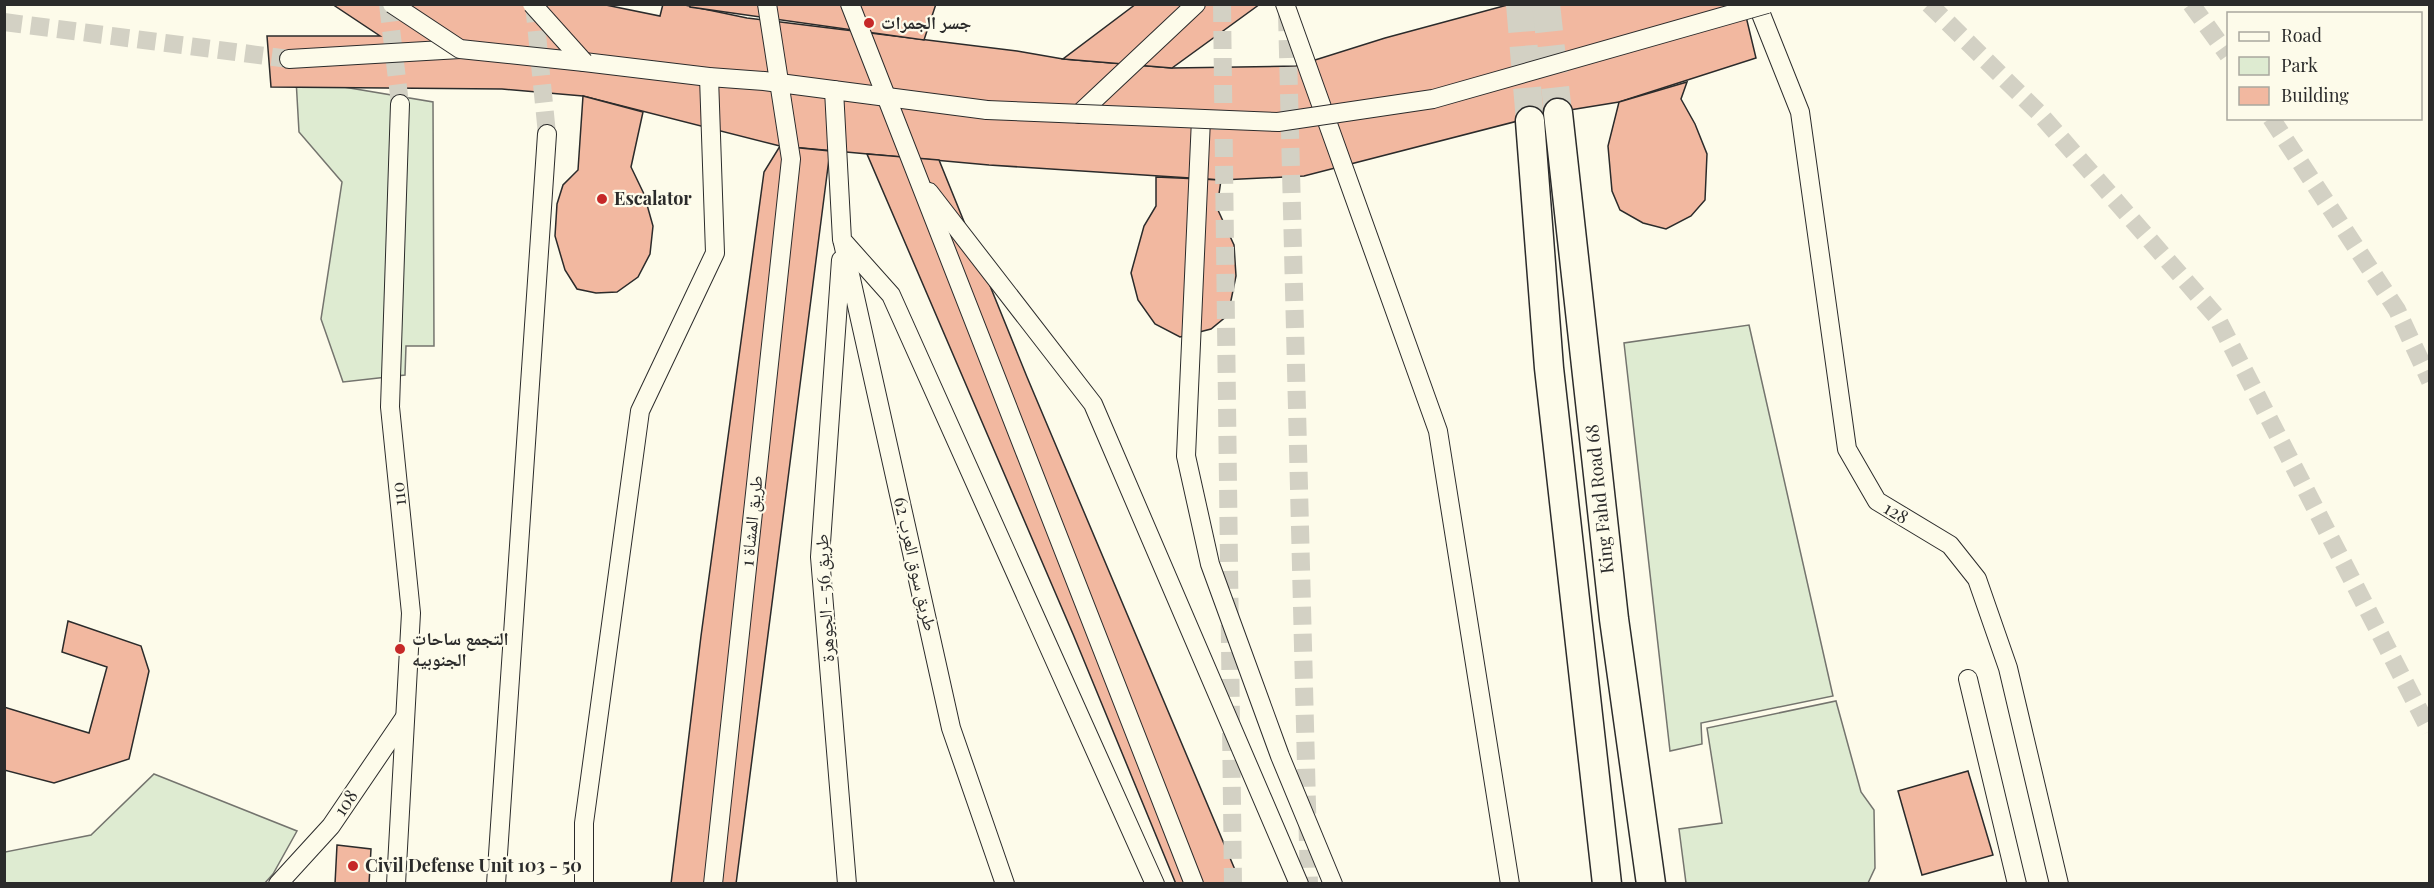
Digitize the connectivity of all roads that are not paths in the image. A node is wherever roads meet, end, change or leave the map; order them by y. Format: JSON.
{"nodes":[{"id":1,"x":392,"y":4,"type":"edge"},
{"id":2,"x":532,"y":4,"type":"edge"},
{"id":3,"x":766,"y":4,"type":"edge"},
{"id":4,"x":850,"y":4,"type":"edge"},
{"id":5,"x":1196,"y":4,"type":"edge"},
{"id":6,"x":1285,"y":4,"type":"edge"},
{"id":7,"x":1757,"y":4,"type":"edge"},
{"id":8,"x":1767,"y":4,"type":"edge"},
{"id":9,"x":460,"y":49,"type":"junction"},
{"id":10,"x":290,"y":59,"type":"tunnel mouth"},
{"id":11,"x":584,"y":62,"type":"junction"},
{"id":12,"x":709,"y":77,"type":"junction"},
{"id":13,"x":834,"y":90,"type":"junction"},
{"id":14,"x":400,"y":104,"type":"tunnel mouth"},
{"id":15,"x":1558,"y":113,"type":"tunnel mouth"},
{"id":16,"x":1080,"y":114,"type":"junction"},
{"id":17,"x":1201,"y":119,"type":"junction"},
{"id":18,"x":1530,"y":121,"type":"tunnel mouth"},
{"id":19,"x":548,"y":134,"type":"tunnel mouth"},
{"id":20,"x":917,"y":176,"type":"junction"},
{"id":21,"x":842,"y":240,"type":"junction"},
{"id":22,"x":1968,"y":679,"type":"dead end"},
{"id":23,"x":406,"y":715,"type":"junction"},
{"id":24,"x":278,"y":884,"type":"edge"},
{"id":25,"x":396,"y":884,"type":"edge"},
{"id":26,"x":496,"y":884,"type":"edge"},
{"id":27,"x":585,"y":884,"type":"edge"},
{"id":28,"x":713,"y":884,"type":"edge"},
{"id":29,"x":847,"y":884,"type":"edge"},
{"id":30,"x":1005,"y":884,"type":"edge"},
{"id":31,"x":1155,"y":884,"type":"edge"},
{"id":32,"x":1194,"y":884,"type":"edge"},
{"id":33,"x":1299,"y":884,"type":"edge"},
{"id":34,"x":1333,"y":884,"type":"edge"},
{"id":35,"x":1510,"y":884,"type":"edge"},
{"id":36,"x":1606,"y":884,"type":"edge"},
{"id":37,"x":1652,"y":884,"type":"edge"},
{"id":38,"x":2017,"y":884,"type":"edge"},
{"id":39,"x":2059,"y":884,"type":"edge"}],
"edges":[{"from":1,"to":9,"type":"street","bridge":true},
{"from":2,"to":11,"type":"street","bridge":true},
{"from":3,"to":28,"type":"street","name":"طريق المشاة 1"},
{"from":4,"to":20,"type":"street"},
{"from":5,"to":16,"type":"street"},
{"from":6,"to":35,"type":"street"},
{"from":7,"to":39,"type":"street","name":"128"},
{"from":8,"to":17,"type":"street","bridge":true},
{"from":9,"to":10,"type":"street"},
{"from":9,"to":11,"type":"street","bridge":true},
{"from":11,"to":12,"type":"street"},
{"from":12,"to":13,"type":"street"},
{"from":12,"to":27,"type":"street"},
{"from":13,"to":16,"type":"street","bridge":true},
{"from":13,"to":21,"type":"street"},
{"from":14,"to":23,"type":"street","name":"110"},
{"from":15,"to":37,"type":"main road","name":"King Fahd Road 68"},
{"from":16,"to":17,"type":"street","bridge":true},
{"from":17,"to":34,"type":"street"},
{"from":18,"to":36,"type":"main road","name":"King Fahd Road 68"},
{"from":19,"to":26,"type":"street"},
{"from":20,"to":32,"type":"street"},
{"from":20,"to":33,"type":"street"},
{"from":21,"to":29,"type":"street","name":"طريق 56 - الجوهرة"},
{"from":21,"to":30,"type":"street","name":"طريق سوق العرب 62"},
{"from":21,"to":31,"type":"street"},
{"from":22,"to":38,"type":"street"},
{"from":23,"to":24,"type":"street","name":"108"},
{"from":23,"to":25,"type":"street","name":"110"}]}
